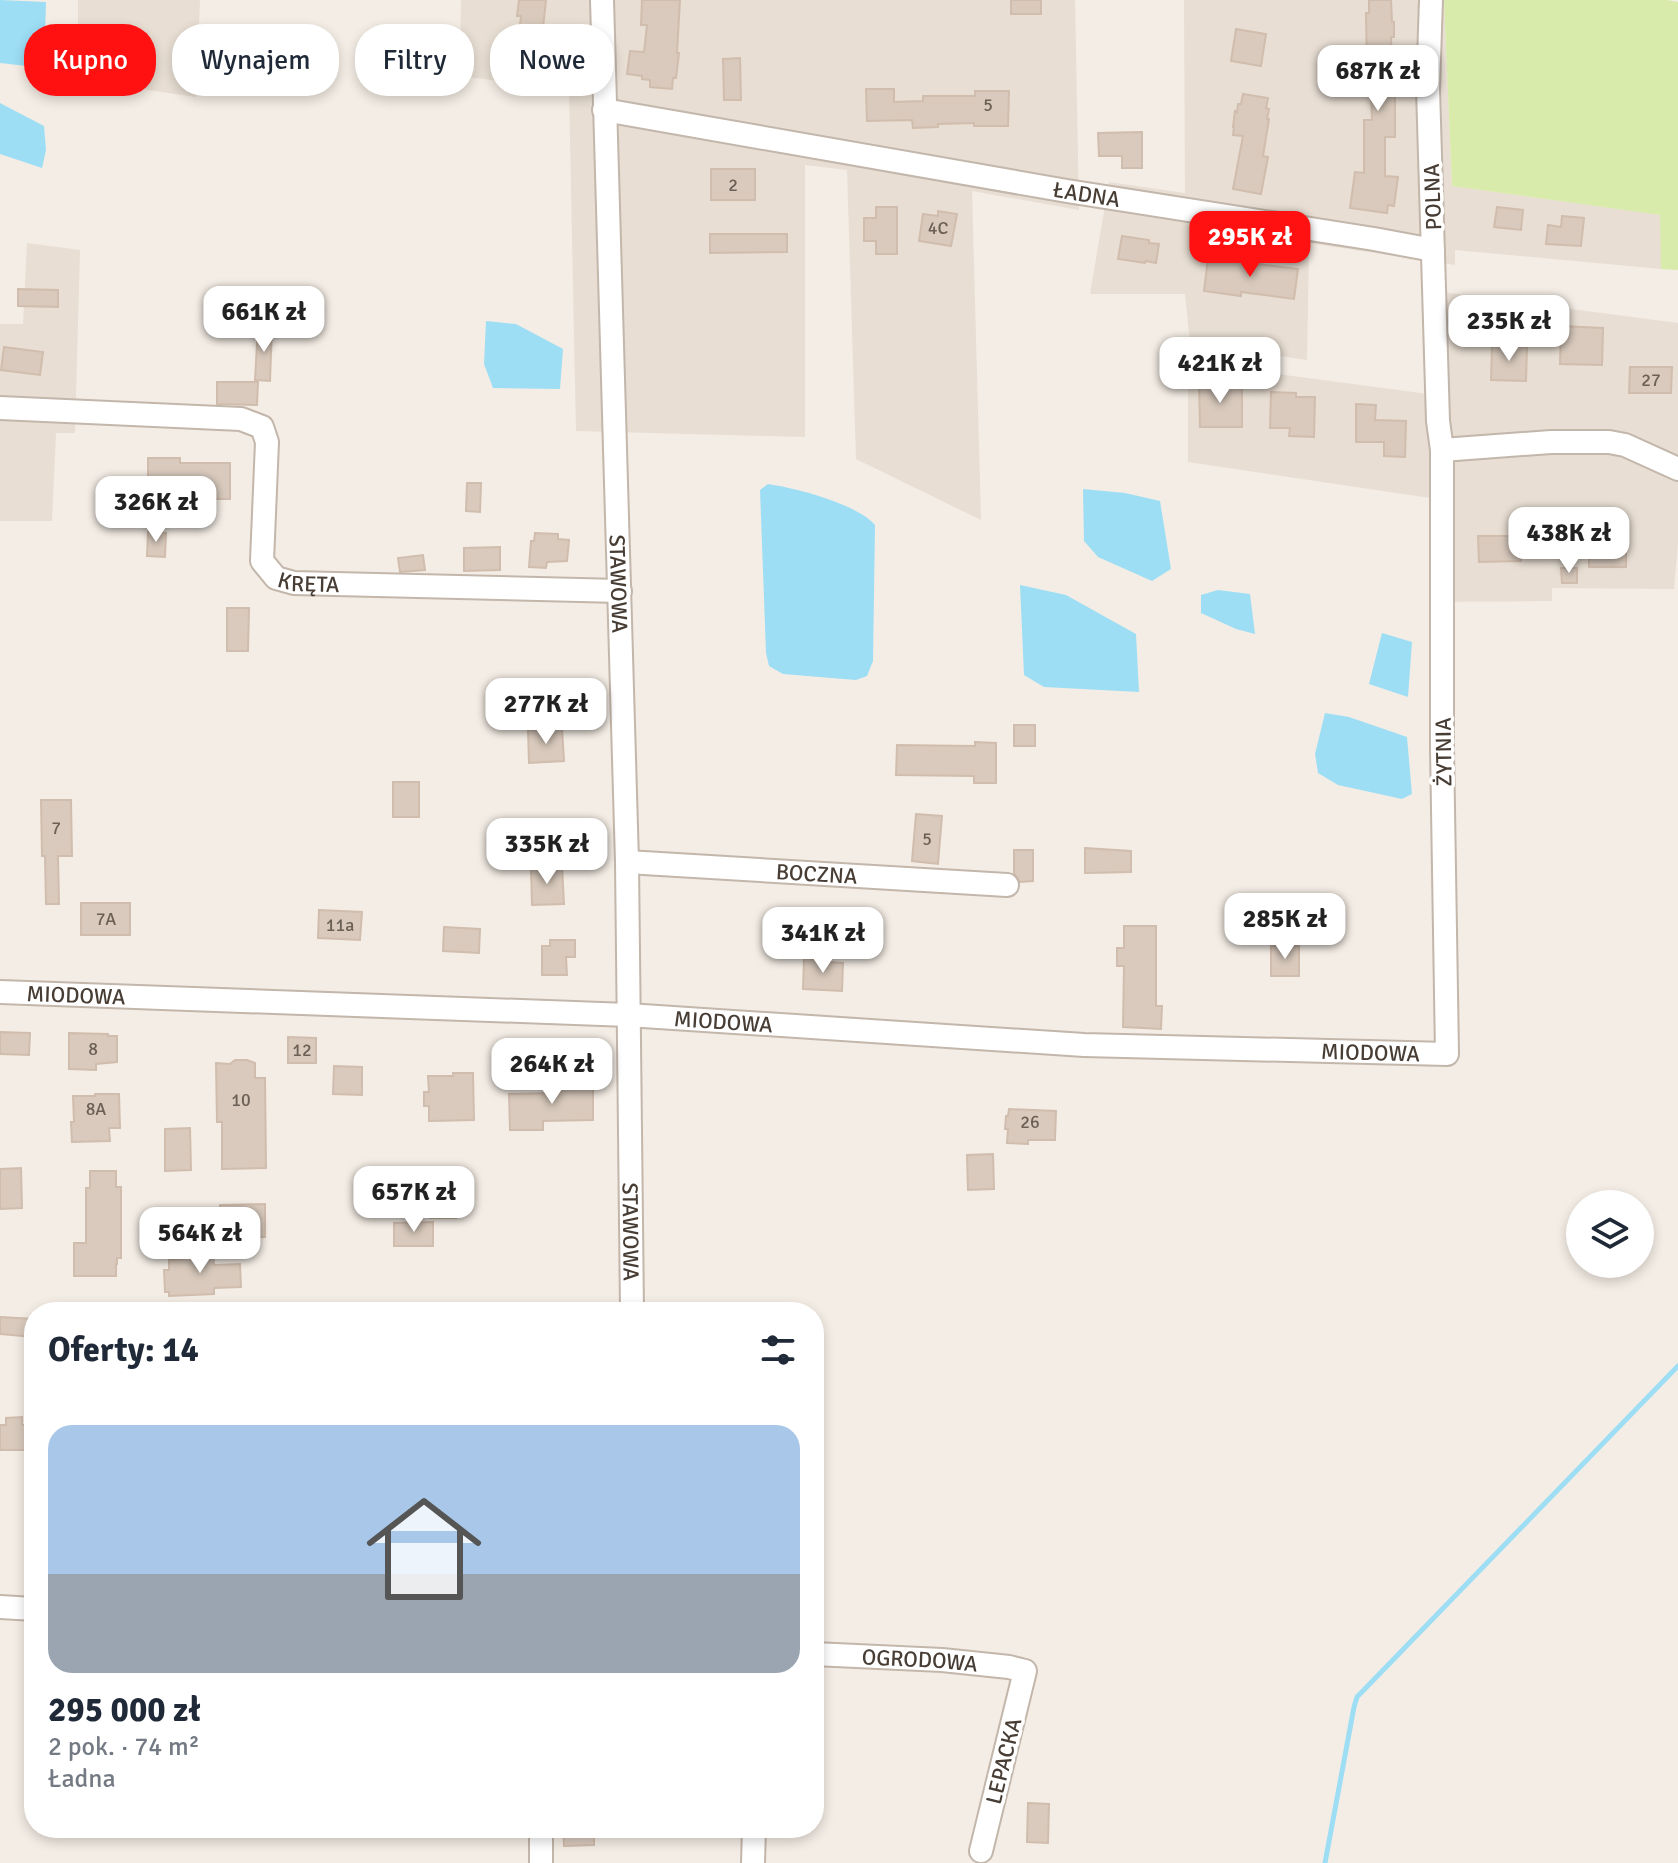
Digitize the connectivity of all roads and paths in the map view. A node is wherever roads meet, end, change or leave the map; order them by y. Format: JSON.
{"nodes":[{"id":1,"x":602,"y":0,"type":"edge"},
{"id":2,"x":1431,"y":0,"type":"edge"},
{"id":3,"x":604,"y":110,"type":"junction"},
{"id":4,"x":1433,"y":250,"type":"junction"},
{"id":5,"x":0,"y":408,"type":"edge"},
{"id":6,"x":1442,"y":450,"type":"junction"},
{"id":7,"x":1674,"y":463,"type":"edge"},
{"id":8,"x":620,"y":591,"type":"junction"},
{"id":9,"x":627,"y":862,"type":"junction"},
{"id":10,"x":1007,"y":885,"type":"dead end"},
{"id":11,"x":0,"y":992,"type":"edge"},
{"id":12,"x":628,"y":1015,"type":"junction"},
{"id":13,"x":1447,"y":1054,"type":"joint"},
{"id":14,"x":632,"y":1302,"type":"edge"},
{"id":15,"x":0,"y":1607,"type":"edge"},
{"id":16,"x":24,"y":1608,"type":"edge"},
{"id":17,"x":824,"y":1654,"type":"edge"},
{"id":18,"x":1025,"y":1671,"type":"joint"},
{"id":19,"x":541,"y":1838,"type":"edge"},
{"id":20,"x":754,"y":1838,"type":"edge"},
{"id":21,"x":981,"y":1851,"type":"dead end"},
{"id":22,"x":541,"y":1863,"type":"edge"},
{"id":23,"x":753,"y":1863,"type":"edge"}],
"edges":[{"from":1,"to":3,"type":"street","name":"STAWOWA"},
{"from":2,"to":4,"type":"street","name":"POLNA"},
{"from":3,"to":4,"type":"street","name":"ŁADNA"},
{"from":3,"to":8,"type":"street","name":"STAWOWA"},
{"from":4,"to":6,"type":"street"},
{"from":5,"to":8,"type":"street","name":"KRĘTA"},
{"from":6,"to":7,"type":"street"},
{"from":6,"to":13,"type":"street","name":"ŻYTNIA"},
{"from":8,"to":9,"type":"street","name":"STAWOWA"},
{"from":9,"to":10,"type":"street","name":"BOCZNA"},
{"from":9,"to":12,"type":"street","name":"STAWOWA"},
{"from":11,"to":12,"type":"street","name":"MIODOWA"},
{"from":12,"to":13,"type":"street","name":"MIODOWA"},
{"from":12,"to":14,"type":"street","name":"STAWOWA"},
{"from":15,"to":16,"type":"street"},
{"from":17,"to":18,"type":"street","name":"OGRODOWA"},
{"from":18,"to":21,"type":"street","name":"LEPACKA"},
{"from":19,"to":22,"type":"street"},
{"from":20,"to":23,"type":"street"}]}
